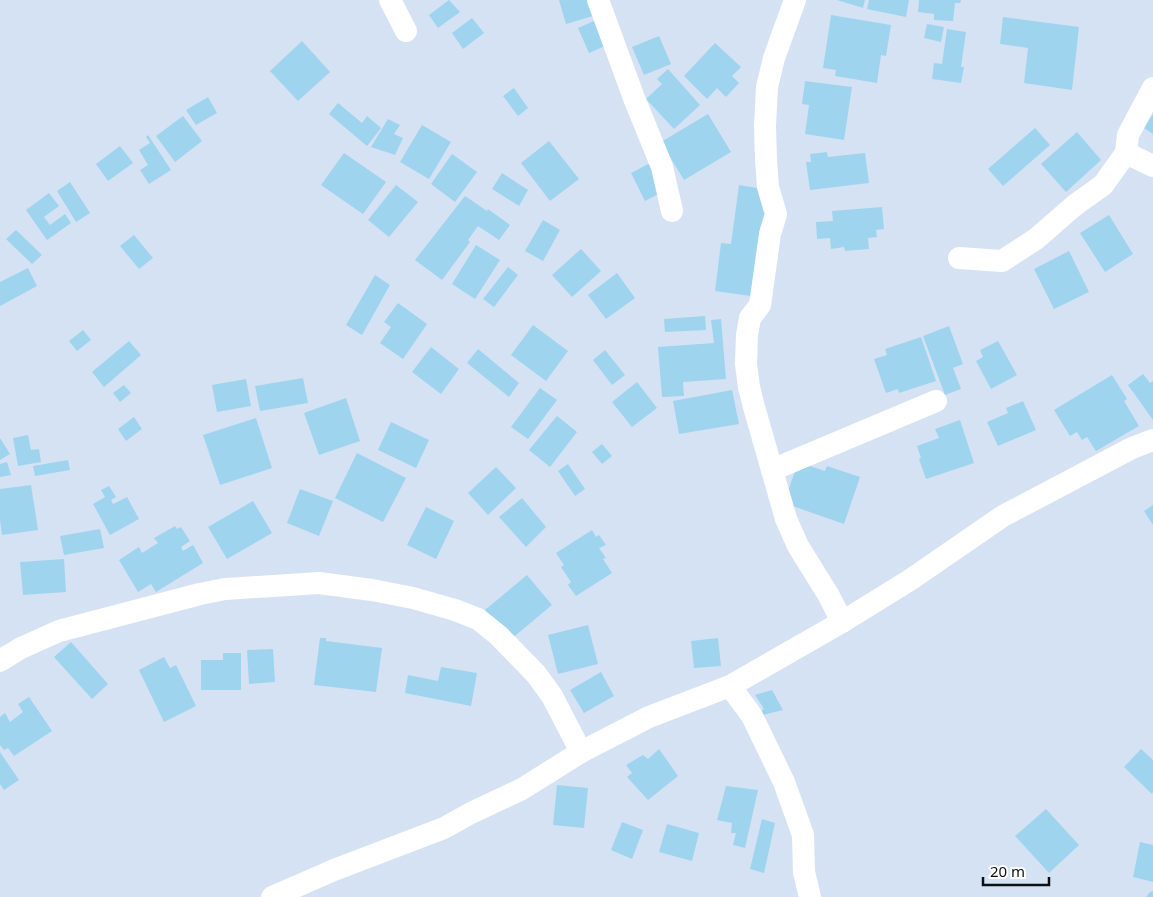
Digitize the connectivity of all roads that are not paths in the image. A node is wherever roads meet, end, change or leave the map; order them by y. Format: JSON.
{"nodes":[{"id":1,"x":390,"y":0,"type":"edge"},
{"id":2,"x":598,"y":0,"type":"edge"},
{"id":3,"x":795,"y":0,"type":"edge"},
{"id":4,"x":406,"y":31,"type":"dead end"},
{"id":5,"x":1153,"y":88,"type":"edge"},
{"id":6,"x":1126,"y":153,"type":"junction"},
{"id":7,"x":1153,"y":166,"type":"edge"},
{"id":8,"x":672,"y":211,"type":"dead end"},
{"id":9,"x":959,"y":258,"type":"dead end"},
{"id":10,"x":936,"y":401,"type":"dead end"},
{"id":11,"x":1153,"y":440,"type":"edge"},
{"id":12,"x":772,"y":470,"type":"junction"},
{"id":13,"x":842,"y":622,"type":"junction"},
{"id":14,"x":0,"y":661,"type":"edge"},
{"id":15,"x":730,"y":686,"type":"junction"},
{"id":16,"x":582,"y":752,"type":"junction"},
{"id":17,"x":272,"y":897,"type":"edge"},
{"id":18,"x":810,"y":897,"type":"edge"}],
"edges":[{"from":1,"to":4,"type":"street"},
{"from":2,"to":8,"type":"street"},
{"from":3,"to":12,"type":"street"},
{"from":5,"to":6,"type":"street"},
{"from":6,"to":7,"type":"street"},
{"from":6,"to":9,"type":"street"},
{"from":10,"to":12,"type":"street"},
{"from":11,"to":13,"type":"street"},
{"from":12,"to":13,"type":"street"},
{"from":13,"to":15,"type":"street"},
{"from":14,"to":16,"type":"street"},
{"from":15,"to":16,"type":"street"},
{"from":15,"to":18,"type":"street"},
{"from":16,"to":17,"type":"street"}]}
